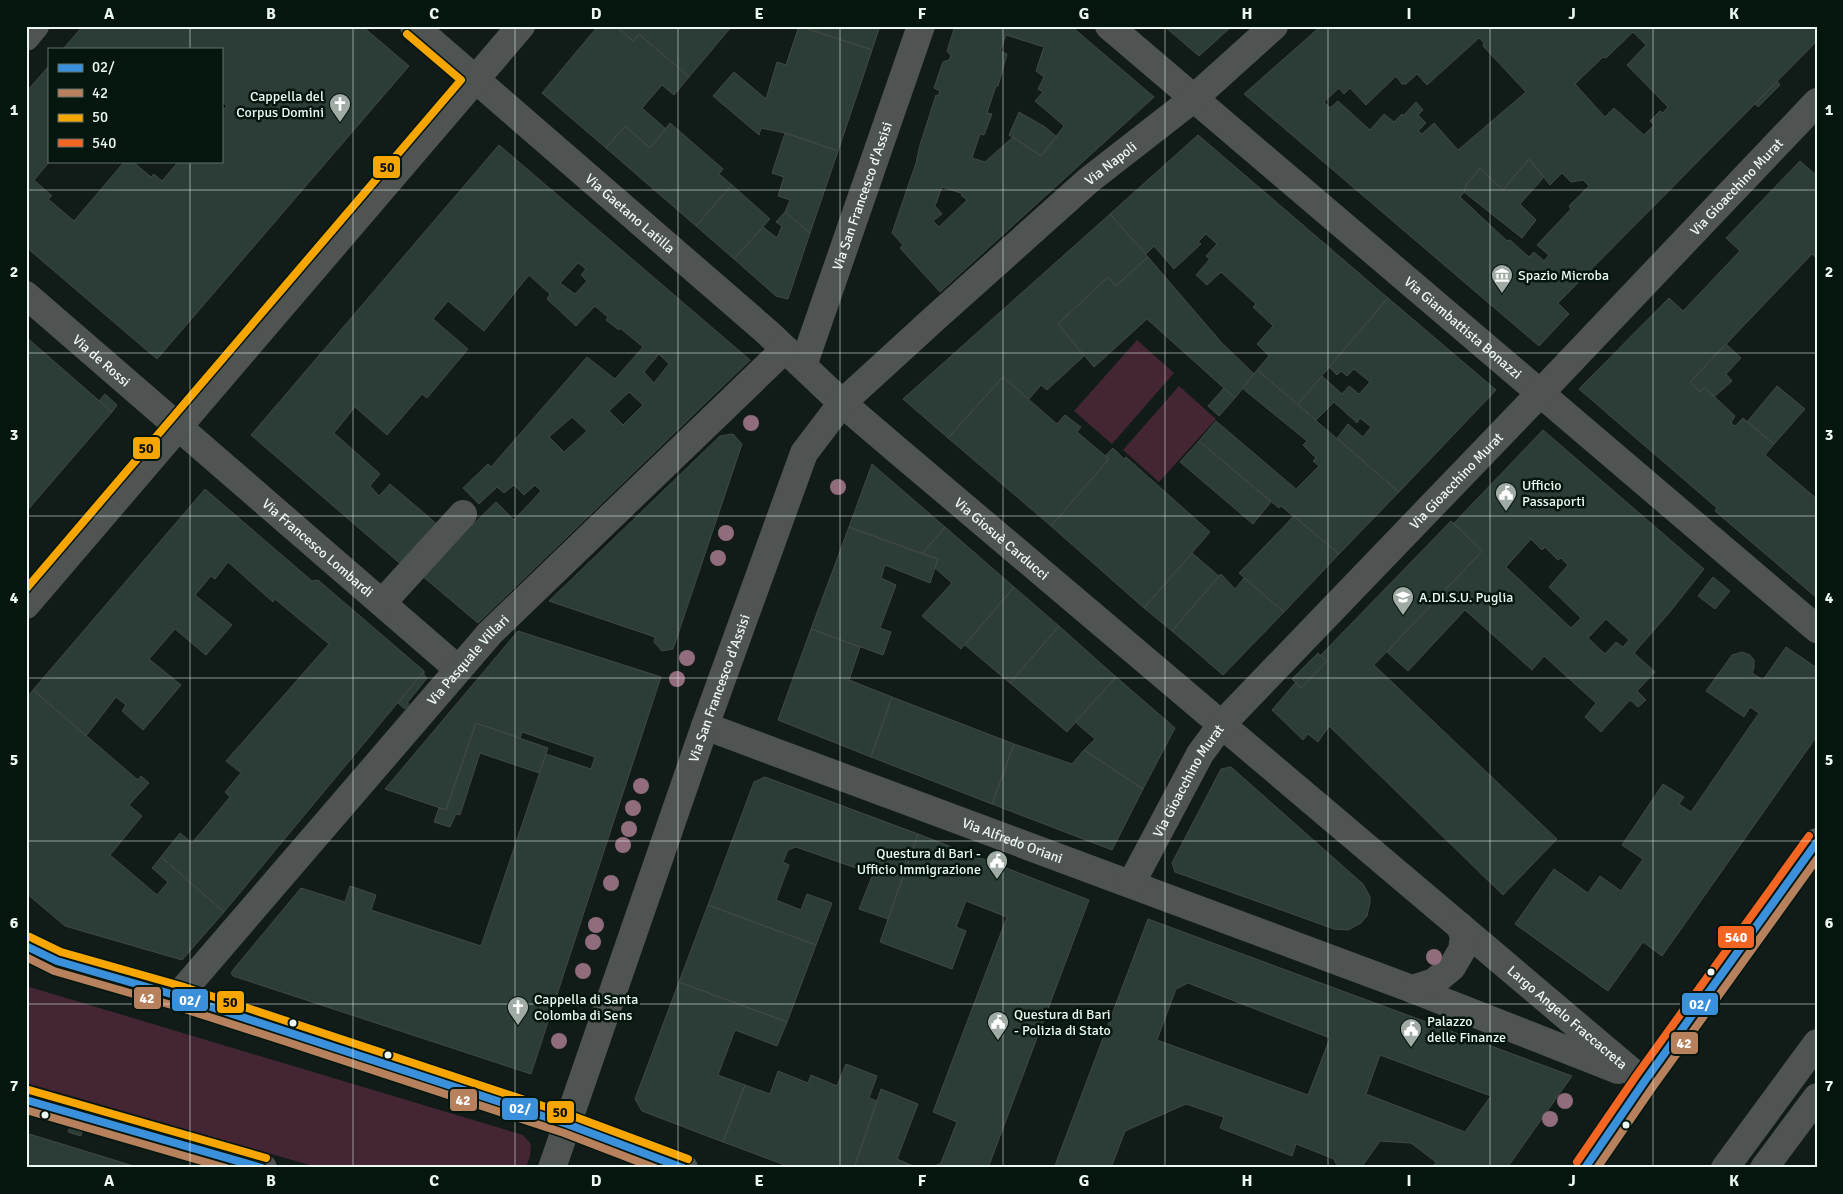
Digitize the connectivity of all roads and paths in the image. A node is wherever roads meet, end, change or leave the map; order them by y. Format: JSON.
{"nodes":[{"id":1,"x":36,"y":26,"type":"edge"},
{"id":2,"x":414,"y":26,"type":"edge"},
{"id":3,"x":520,"y":26,"type":"edge"},
{"id":4,"x":921,"y":26,"type":"edge"},
{"id":5,"x":1109,"y":26,"type":"edge"},
{"id":6,"x":1274,"y":26,"type":"edge"},
{"id":7,"x":26,"y":37,"type":"edge"},
{"id":8,"x":475,"y":79,"type":"junction"},
{"id":9,"x":1193,"y":99,"type":"junction"},
{"id":10,"x":1811,"y":118,"type":"edge"},
{"id":11,"x":26,"y":295,"type":"edge"},
{"id":12,"x":950,"y":304,"type":"joint"},
{"id":13,"x":794,"y":358,"type":"junction"},
{"id":14,"x":1540,"y":394,"type":"junction"},
{"id":15,"x":842,"y":403,"type":"junction"},
{"id":16,"x":178,"y":426,"type":"junction"},
{"id":17,"x":463,"y":514,"type":"dead end"},
{"id":18,"x":382,"y":603,"type":"junction"},
{"id":19,"x":26,"y":605,"type":"edge"},
{"id":20,"x":1817,"y":629,"type":"edge"},
{"id":21,"x":458,"y":669,"type":"junction"},
{"id":22,"x":1222,"y":724,"type":"junction"},
{"id":23,"x":705,"y":726,"type":"junction"},
{"id":24,"x":1817,"y":842,"type":"edge"},
{"id":25,"x":1132,"y":884,"type":"junction"},
{"id":26,"x":1460,"y":926,"type":"junction"},
{"id":27,"x":26,"y":946,"type":"edge"},
{"id":28,"x":1320,"y":955,"type":"joint"},
{"id":29,"x":1412,"y":989,"type":"junction"},
{"id":30,"x":178,"y":996,"type":"junction"},
{"id":31,"x":1817,"y":1043,"type":"edge"},
{"id":32,"x":1644,"y":1082,"type":"junction"},
{"id":33,"x":1817,"y":1097,"type":"edge"},
{"id":34,"x":26,"y":1100,"type":"edge"},
{"id":35,"x":567,"y":1124,"type":"junction"},
{"id":36,"x":263,"y":1168,"type":"edge"},
{"id":37,"x":552,"y":1168,"type":"edge"},
{"id":38,"x":684,"y":1168,"type":"edge"},
{"id":39,"x":1585,"y":1168,"type":"edge"},
{"id":40,"x":1724,"y":1168,"type":"edge"},
{"id":41,"x":1764,"y":1168,"type":"edge"}],
"edges":[{"from":1,"to":7,"type":"street"},
{"from":2,"to":8,"type":"street","name":"Via Gaetano Latilla"},
{"from":3,"to":8,"type":"street"},
{"from":4,"to":13,"type":"street","name":"Via San Francesco d'Assisi"},
{"from":5,"to":9,"type":"street","name":"Via Giambattista Bonazzi"},
{"from":6,"to":9,"type":"street","name":"Via Napoli"},
{"from":8,"to":13,"type":"street","name":"Via Gaetano Latilla"},
{"from":8,"to":16,"type":"street"},
{"from":9,"to":12,"type":"street","name":"Via Napoli"},
{"from":9,"to":14,"type":"street","name":"Via Giambattista Bonazzi"},
{"from":10,"to":14,"type":"street","name":"Via Gioacchino Murat"},
{"from":11,"to":16,"type":"street","name":"Via de Rossi"},
{"from":12,"to":15,"type":"street","name":"Via San Francesco d'Assisi"},
{"from":13,"to":15,"type":"street","name":"Via Giosuè Carducci"},
{"from":13,"to":21,"type":"street","name":"Via Pasquale Villari"},
{"from":14,"to":20,"type":"street","name":"Via Giambattista Bonazzi"},
{"from":14,"to":22,"type":"street","name":"Via Gioacchino Murat"},
{"from":15,"to":22,"type":"street","name":"Via Giosuè Carducci"},
{"from":15,"to":23,"type":"street","name":"Via San Francesco d'Assisi"},
{"from":16,"to":18,"type":"street","name":"Via Francesco Lombardi"},
{"from":16,"to":19,"type":"street"},
{"from":17,"to":18,"type":"street"},
{"from":18,"to":21,"type":"street","name":"Via Francesco Lombardi"},
{"from":21,"to":30,"type":"street","name":"Via Pasquale Villari"},
{"from":22,"to":25,"type":"street","name":"Via Gioacchino Murat"},
{"from":22,"to":26,"type":"street","name":"Largo Angelo Fraccacreta"},
{"from":23,"to":25,"type":"street","name":"Via Alfredo Oriani"},
{"from":23,"to":35,"type":"street","name":"Via San Francesco d'Assisi"},
{"from":24,"to":32,"type":"main road"},
{"from":25,"to":28,"type":"street","name":"Via Alfredo Oriani"},
{"from":26,"to":29,"type":"street"},
{"from":26,"to":32,"type":"street","name":"Largo Angelo Fraccacreta"},
{"from":27,"to":30,"type":"street"},
{"from":28,"to":29,"type":"street","name":"Largo Angelo Fraccacreta"},
{"from":29,"to":32,"type":"street","name":"Largo Angelo Fraccacreta"},
{"from":30,"to":35,"type":"street"},
{"from":31,"to":40,"type":"street"},
{"from":32,"to":39,"type":"main road"},
{"from":33,"to":41,"type":"street"},
{"from":34,"to":36,"type":"street"},
{"from":35,"to":37,"type":"street","name":"Via San Francesco d'Assisi"},
{"from":35,"to":38,"type":"street"}]}
